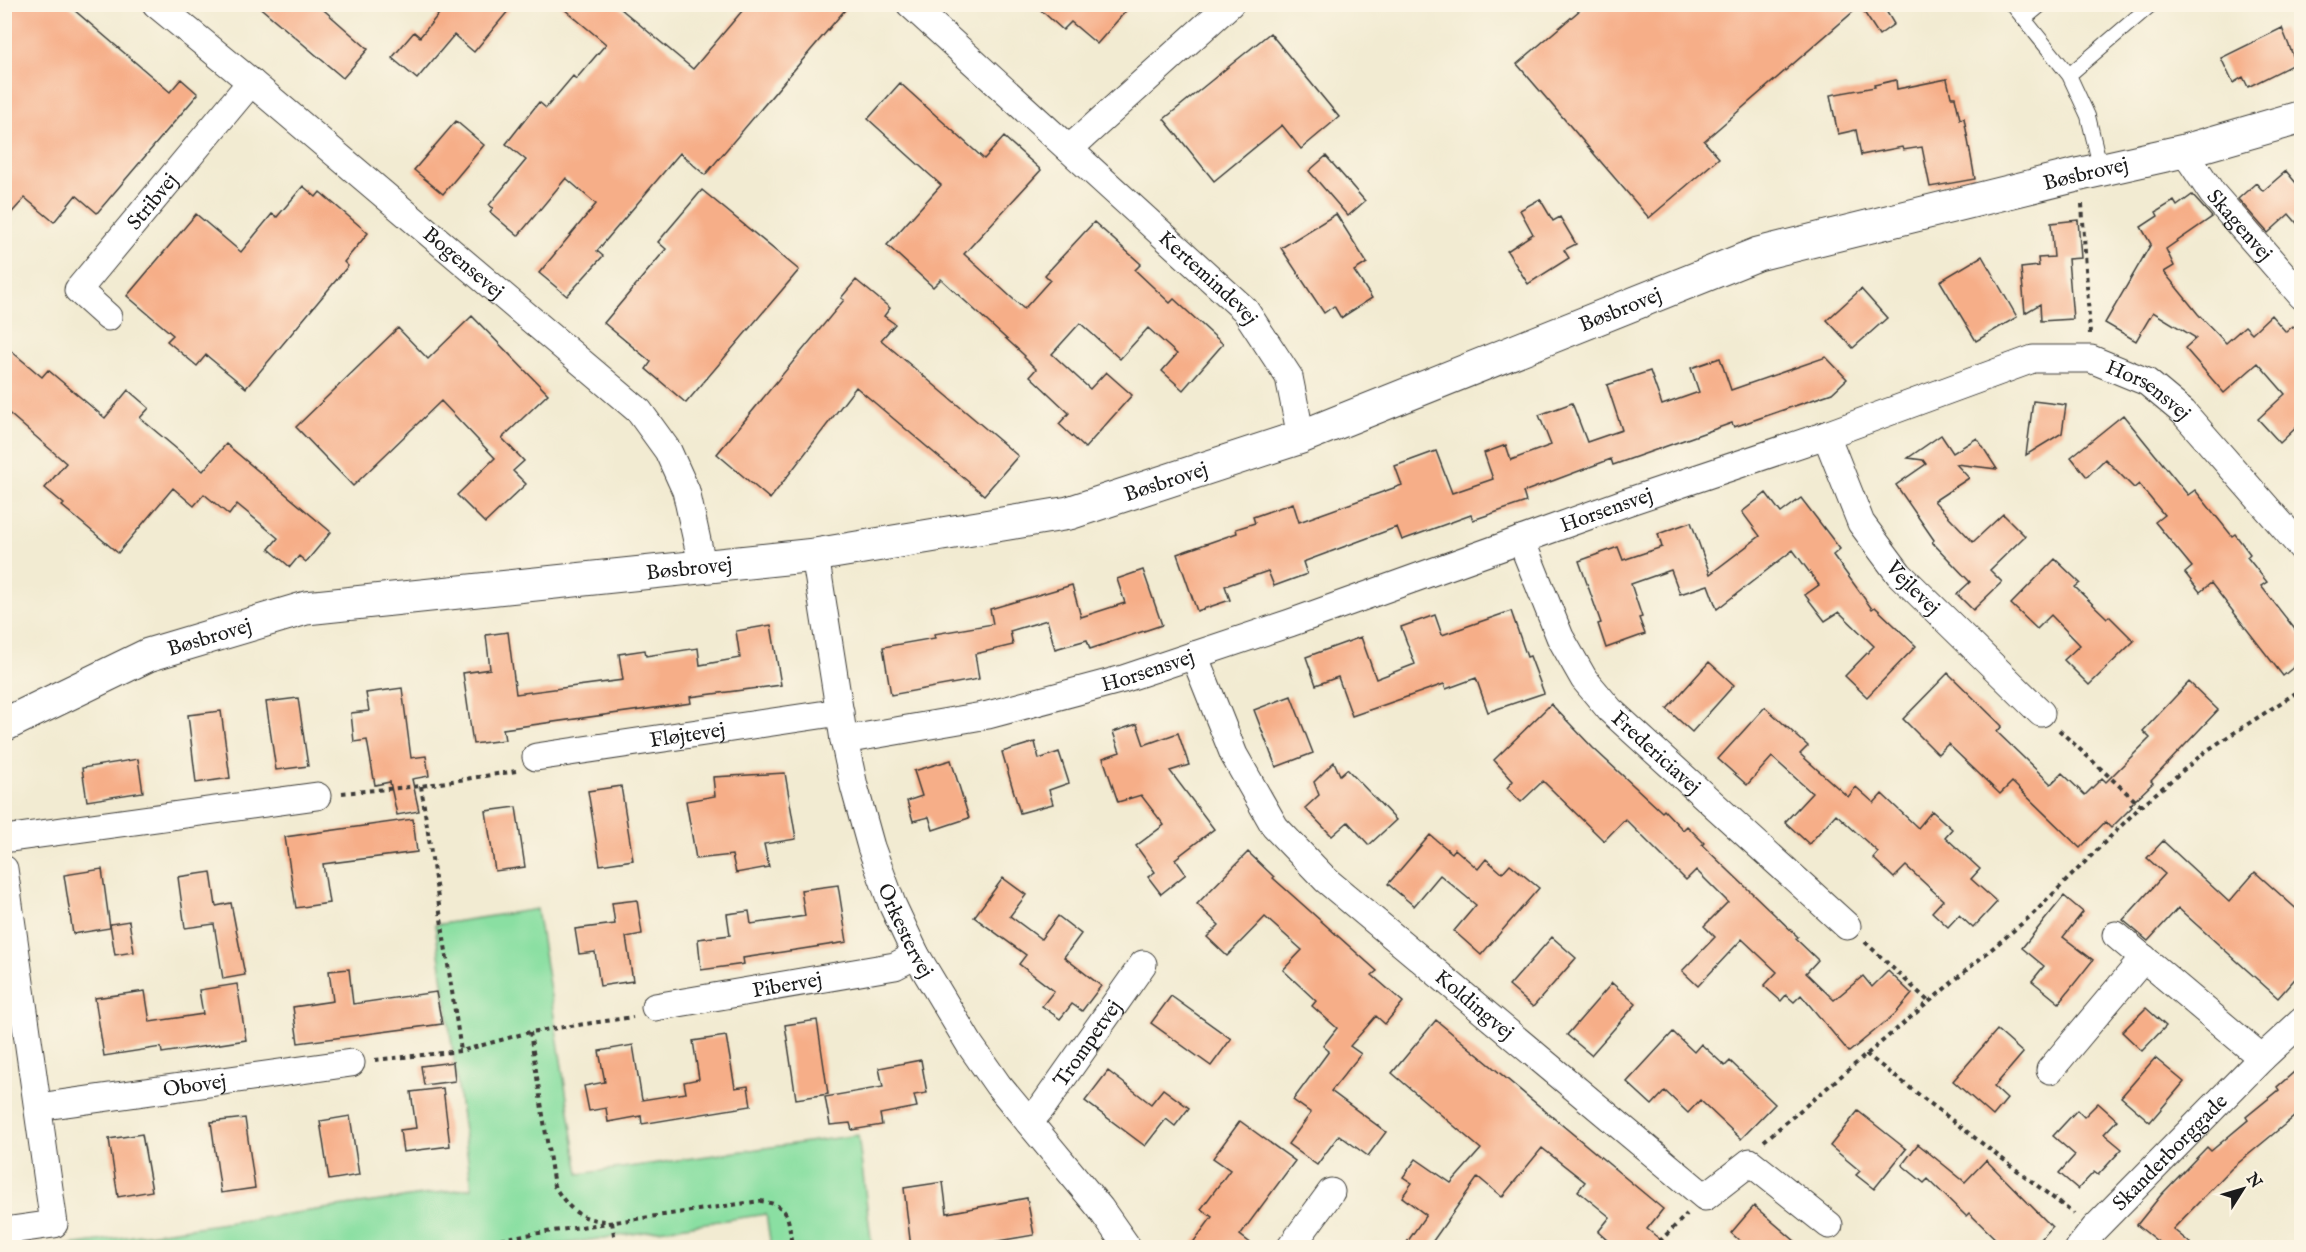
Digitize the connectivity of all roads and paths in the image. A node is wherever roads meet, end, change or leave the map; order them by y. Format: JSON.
{"nodes":[{"id":1,"x":156,"y":4,"type":"edge"},
{"id":2,"x":910,"y":4,"type":"edge"},
{"id":3,"x":1230,"y":4,"type":"edge"},
{"id":4,"x":2012,"y":4,"type":"edge"},
{"id":5,"x":2042,"y":4,"type":"edge"},
{"id":6,"x":2152,"y":4,"type":"edge"},
{"id":7,"x":2024,"y":19,"type":"junction"},
{"id":8,"x":2069,"y":75,"type":"junction"},
{"id":9,"x":251,"y":82,"type":"junction"},
{"id":10,"x":2301,"y":117,"type":"edge"},
{"id":11,"x":1070,"y":149,"type":"junction"},
{"id":12,"x":2184,"y":151,"type":"junction"},
{"id":13,"x":2091,"y":172,"type":"junction"},
{"id":14,"x":2301,"y":296,"type":"edge"},
{"id":15,"x":108,"y":317,"type":"dead end"},
{"id":16,"x":2091,"y":359,"type":"junction"},
{"id":17,"x":1826,"y":435,"type":"junction"},
{"id":18,"x":1301,"y":438,"type":"junction"},
{"id":19,"x":1521,"y":540,"type":"junction"},
{"id":20,"x":2301,"y":548,"type":"edge"},
{"id":21,"x":815,"y":555,"type":"junction"},
{"id":22,"x":703,"y":568,"type":"junction"},
{"id":23,"x":1194,"y":655,"type":"junction"},
{"id":24,"x":2301,"y":689,"type":"edge"},
{"id":25,"x":840,"y":712,"type":"junction"},
{"id":26,"x":2041,"y":713,"type":"joint"},
{"id":27,"x":4,"y":725,"type":"edge"},
{"id":28,"x":843,"y":740,"type":"junction"},
{"id":29,"x":536,"y":757,"type":"joint"},
{"id":30,"x":421,"y":786,"type":"junction"},
{"id":31,"x":317,"y":796,"type":"joint"},
{"id":32,"x":2141,"y":806,"type":"junction"},
{"id":33,"x":4,"y":839,"type":"edge"},
{"id":34,"x":4,"y":869,"type":"edge"},
{"id":35,"x":1847,"y":926,"type":"joint"},
{"id":36,"x":2116,"y":935,"type":"dead end"},
{"id":37,"x":10,"y":942,"type":"edge"},
{"id":38,"x":916,"y":955,"type":"junction"},
{"id":39,"x":2144,"y":958,"type":"junction"},
{"id":40,"x":1143,"y":964,"type":"dead end"},
{"id":41,"x":1928,"y":1001,"type":"junction"},
{"id":42,"x":655,"y":1007,"type":"joint"},
{"id":43,"x":2301,"y":1021,"type":"edge"},
{"id":44,"x":530,"y":1032,"type":"junction"},
{"id":45,"x":461,"y":1052,"type":"junction"},
{"id":46,"x":1866,"y":1054,"type":"junction"},
{"id":47,"x":2262,"y":1058,"type":"junction"},
{"id":48,"x":351,"y":1063,"type":"joint"},
{"id":49,"x":2050,"y":1070,"type":"dead end"},
{"id":50,"x":38,"y":1107,"type":"junction"},
{"id":51,"x":1029,"y":1122,"type":"junction"},
{"id":52,"x":1750,"y":1162,"type":"junction"},
{"id":53,"x":1331,"y":1192,"type":"dead end"},
{"id":54,"x":1705,"y":1197,"type":"junction"},
{"id":55,"x":613,"y":1222,"type":"junction"},
{"id":56,"x":1829,"y":1225,"type":"dead end"},
{"id":57,"x":4,"y":1231,"type":"edge"},
{"id":58,"x":2086,"y":1238,"type":"edge"},
{"id":59,"x":457,"y":1248,"type":"edge"},
{"id":60,"x":616,"y":1248,"type":"edge"},
{"id":61,"x":792,"y":1248,"type":"edge"},
{"id":62,"x":1128,"y":1248,"type":"edge"},
{"id":63,"x":1290,"y":1248,"type":"edge"},
{"id":64,"x":1653,"y":1248,"type":"edge"}],
"edges":[{"from":1,"to":9,"type":"street","name":"Bogensevej"},
{"from":2,"to":11,"type":"street","name":"Kertemindevej"},
{"from":3,"to":11,"type":"street"},
{"from":4,"to":7,"type":"lane"},
{"from":5,"to":7,"type":"lane"},
{"from":6,"to":8,"type":"lane"},
{"from":7,"to":8,"type":"lane"},
{"from":8,"to":13,"type":"lane"},
{"from":9,"to":15,"type":"street","name":"Stribvej"},
{"from":9,"to":22,"type":"street","name":"Bogensevej"},
{"from":10,"to":12,"type":"street","name":"Bøsbrovej"},
{"from":11,"to":18,"type":"street","name":"Kertemindevej"},
{"from":12,"to":13,"type":"street","name":"Bøsbrovej"},
{"from":12,"to":14,"type":"street","name":"Skagenvej"},
{"from":13,"to":16,"type":"path"},
{"from":13,"to":18,"type":"street","name":"Bøsbrovej"},
{"from":16,"to":17,"type":"street","name":"Horsensvej"},
{"from":16,"to":20,"type":"street","name":"Horsensvej"},
{"from":17,"to":19,"type":"street","name":"Horsensvej"},
{"from":17,"to":26,"type":"street","name":"Vejlevej"},
{"from":18,"to":21,"type":"street","name":"Bøsbrovej"},
{"from":19,"to":23,"type":"street","name":"Horsensvej"},
{"from":19,"to":35,"type":"street","name":"Fredericiavej"},
{"from":21,"to":22,"type":"street","name":"Bøsbrovej"},
{"from":21,"to":25,"type":"street","name":"Orkestervej"},
{"from":22,"to":27,"type":"street","name":"Bøsbrovej"},
{"from":23,"to":28,"type":"street","name":"Horsensvej"},
{"from":23,"to":54,"type":"street","name":"Koldingvej"},
{"from":24,"to":32,"type":"path"},
{"from":25,"to":28,"type":"street","name":"Orkestervej"},
{"from":25,"to":29,"type":"street","name":"Fløjtevej"},
{"from":26,"to":32,"type":"path"},
{"from":28,"to":38,"type":"street","name":"Orkestervej"},
{"from":29,"to":30,"type":"path"},
{"from":30,"to":31,"type":"path"},
{"from":30,"to":45,"type":"path"},
{"from":31,"to":33,"type":"street"},
{"from":32,"to":41,"type":"path"},
{"from":34,"to":37,"type":"street"},
{"from":35,"to":41,"type":"path"},
{"from":36,"to":39,"type":"street"},
{"from":37,"to":50,"type":"street"},
{"from":38,"to":42,"type":"street","name":"Pibervej"},
{"from":38,"to":51,"type":"street","name":"Orkestervej"},
{"from":39,"to":47,"type":"street"},
{"from":39,"to":49,"type":"street"},
{"from":40,"to":51,"type":"street","name":"Trompetvej"},
{"from":41,"to":46,"type":"path"},
{"from":42,"to":44,"type":"path"},
{"from":43,"to":47,"type":"street","name":"Skanderborggade"},
{"from":44,"to":45,"type":"path"},
{"from":44,"to":55,"type":"path"},
{"from":45,"to":48,"type":"path"},
{"from":46,"to":52,"type":"path"},
{"from":46,"to":58,"type":"path"},
{"from":47,"to":58,"type":"street","name":"Skanderborggade"},
{"from":48,"to":50,"type":"street","name":"Obovej"},
{"from":50,"to":57,"type":"street"},
{"from":51,"to":62,"type":"street","name":"Orkestervej"},
{"from":52,"to":54,"type":"street"},
{"from":52,"to":56,"type":"street"},
{"from":53,"to":63,"type":"street"},
{"from":54,"to":64,"type":"path"},
{"from":55,"to":59,"type":"path"},
{"from":55,"to":60,"type":"path"},
{"from":55,"to":61,"type":"path"}]}
